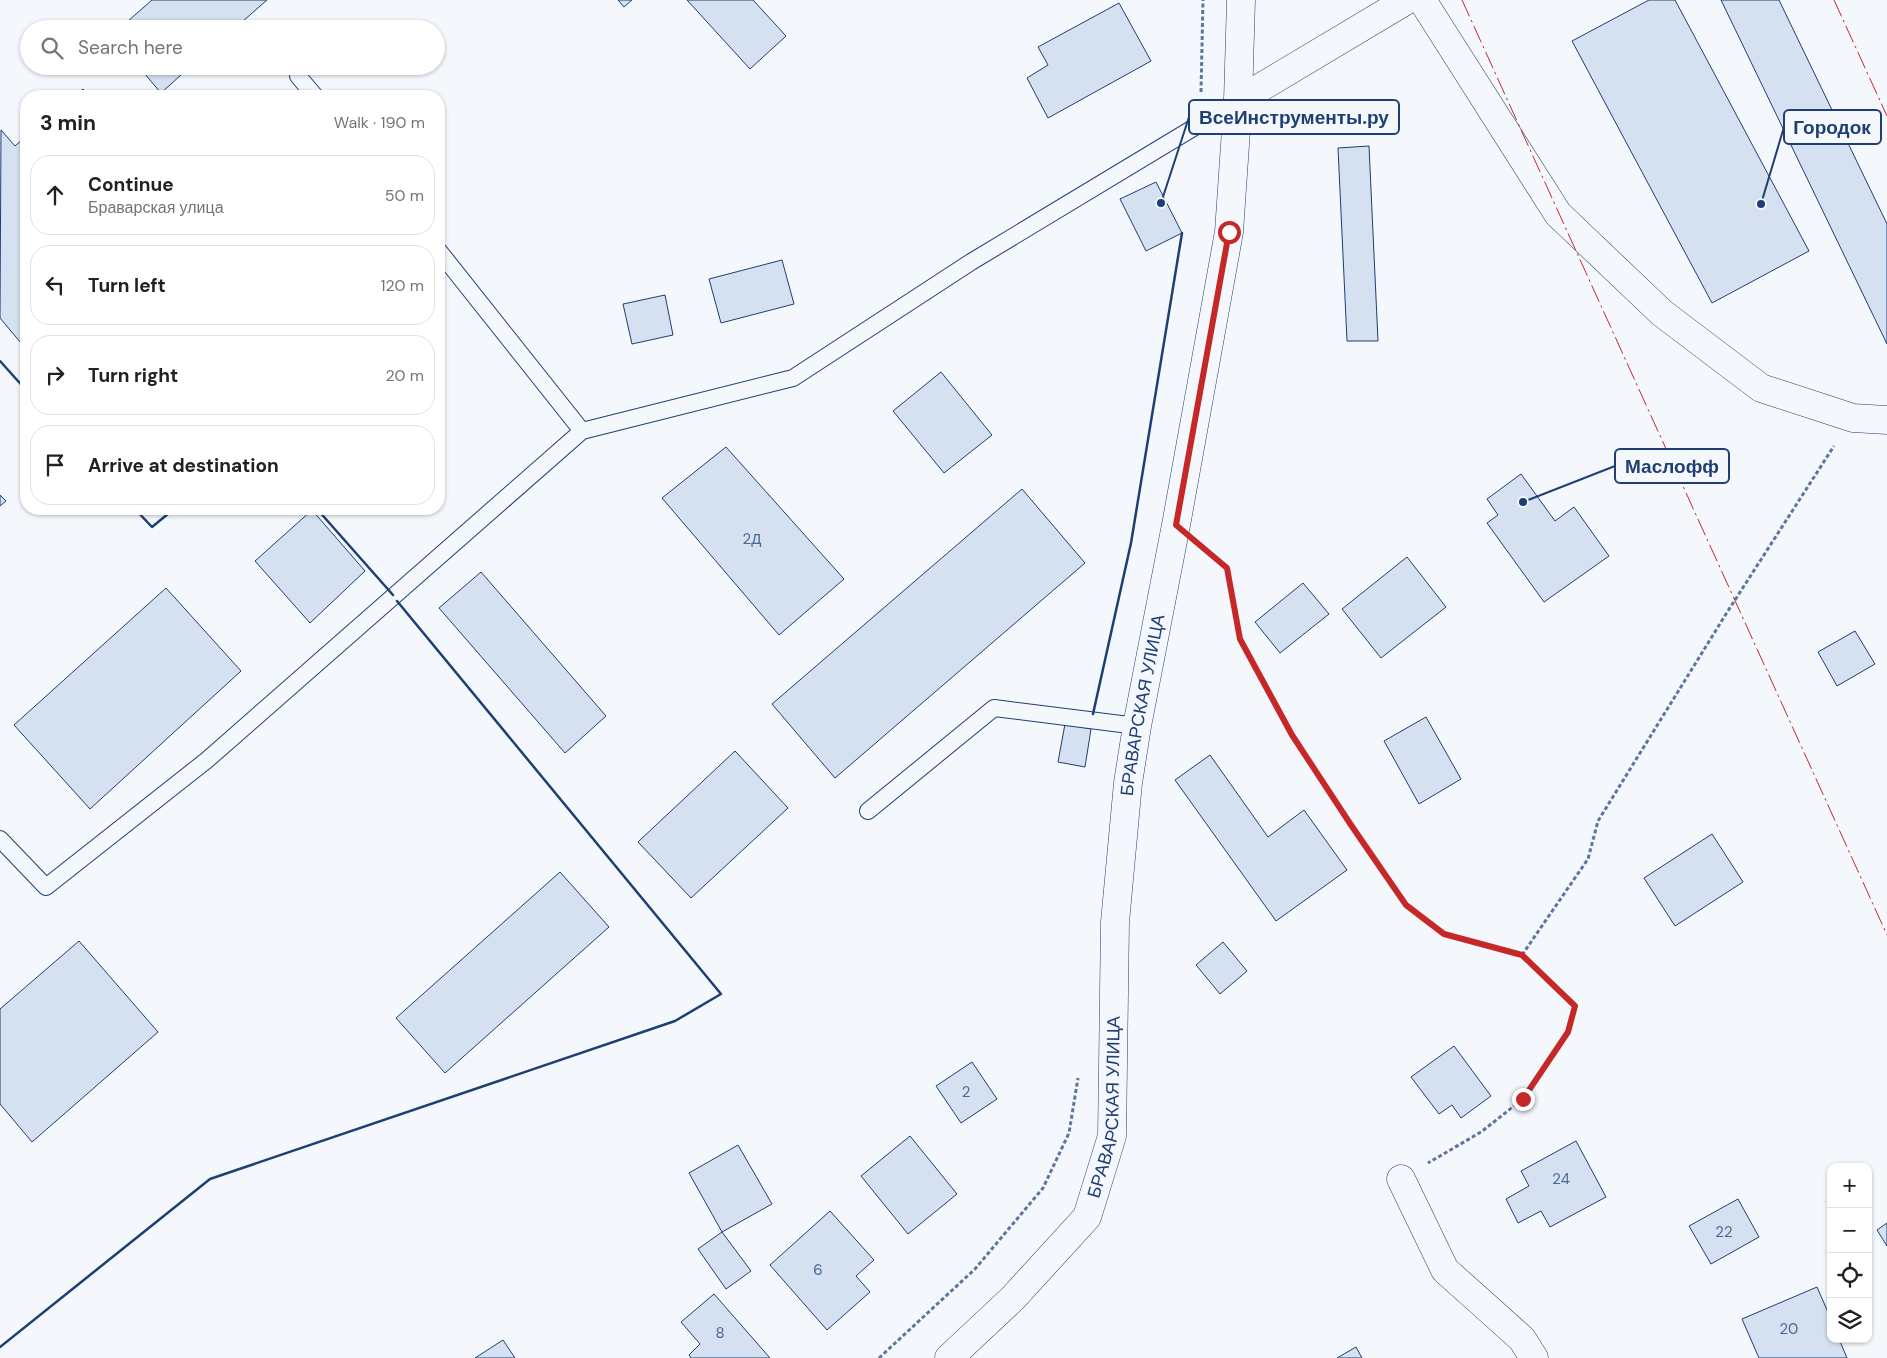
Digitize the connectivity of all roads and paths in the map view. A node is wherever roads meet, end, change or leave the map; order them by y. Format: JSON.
{"nodes":[{"id":1,"x":1240,"y":0,"type":"edge"},
{"id":2,"x":1407,"y":0,"type":"edge"},
{"id":3,"x":1422,"y":0,"type":"edge"},
{"id":4,"x":298,"y":76,"type":"dead end"},
{"id":5,"x":310,"y":90,"type":"edge"},
{"id":6,"x":1238,"y":101,"type":"junction"},
{"id":7,"x":445,"y":259,"type":"edge"},
{"id":8,"x":1853,"y":418,"type":"junction"},
{"id":9,"x":1887,"y":420,"type":"edge"},
{"id":10,"x":582,"y":431,"type":"junction"},
{"id":11,"x":1176,"y":525,"type":"junction"},
{"id":12,"x":1137,"y":726,"type":"junction"},
{"id":13,"x":868,"y":811,"type":"dead end"},
{"id":14,"x":0,"y":838,"type":"edge"},
{"id":15,"x":1522,"y":955,"type":"junction"},
{"id":16,"x":1078,"y":1075,"type":"dead end"},
{"id":17,"x":1401,"y":1179,"type":"joint"},
{"id":18,"x":879,"y":1358,"type":"edge"},
{"id":19,"x":949,"y":1358,"type":"edge"},
{"id":20,"x":1534,"y":1358,"type":"edge"}],
"edges":[{"from":1,"to":6,"type":"main road","name":"БРАВАРСКАЯ УЛИЦА"},
{"from":2,"to":6,"type":"main road"},
{"from":3,"to":8,"type":"main road"},
{"from":4,"to":5,"type":"lane"},
{"from":6,"to":10,"type":"lane"},
{"from":6,"to":11,"type":"main road","name":"БРАВАРСКАЯ УЛИЦА"},
{"from":7,"to":10,"type":"lane"},
{"from":8,"to":9,"type":"main road"},
{"from":8,"to":15,"type":"path"},
{"from":10,"to":14,"type":"lane"},
{"from":11,"to":12,"type":"main road","name":"БРАВАРСКАЯ УЛИЦА"},
{"from":11,"to":15,"type":"path"},
{"from":12,"to":13,"type":"lane"},
{"from":12,"to":19,"type":"main road","name":"БРАВАРСКАЯ УЛИЦА"},
{"from":15,"to":17,"type":"path"},
{"from":16,"to":18,"type":"path"},
{"from":17,"to":20,"type":"main road"}]}
